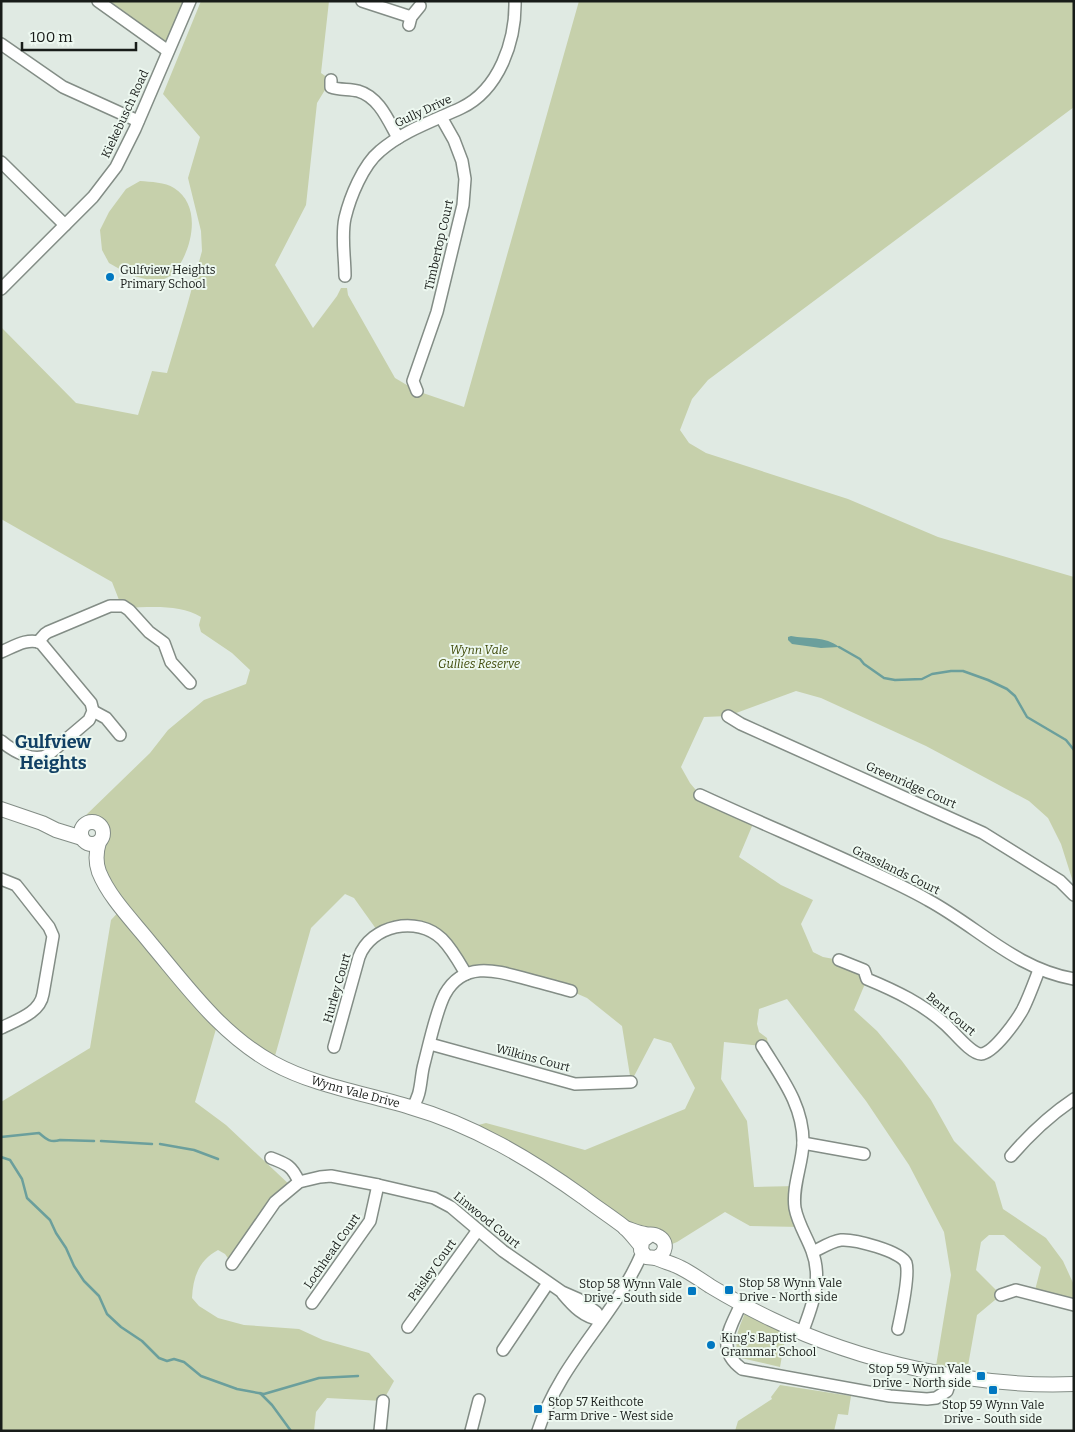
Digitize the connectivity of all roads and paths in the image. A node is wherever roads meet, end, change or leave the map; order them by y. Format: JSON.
{"nodes":[{"id":1,"x":98,"y":1,"type":"edge"},
{"id":2,"x":190,"y":1,"type":"edge"},
{"id":3,"x":362,"y":1,"type":"edge"},
{"id":4,"x":515,"y":1,"type":"edge"},
{"id":5,"x":420,"y":6,"type":"dead end"},
{"id":6,"x":1,"y":44,"type":"edge"},
{"id":7,"x":168,"y":51,"type":"junction"},
{"id":8,"x":331,"y":80,"type":"dead end"},
{"id":9,"x":441,"y":116,"type":"junction"},
{"id":10,"x":138,"y":121,"type":"junction"},
{"id":11,"x":398,"y":138,"type":"junction"},
{"id":12,"x":1,"y":162,"type":"edge"},
{"id":13,"x":65,"y":226,"type":"junction"},
{"id":14,"x":345,"y":276,"type":"dead end"},
{"id":15,"x":1,"y":289,"type":"edge"},
{"id":16,"x":412,"y":386,"type":"dead end"},
{"id":17,"x":38,"y":642,"type":"junction"},
{"id":18,"x":1,"y":652,"type":"edge"},
{"id":19,"x":190,"y":683,"type":"dead end"},
{"id":20,"x":93,"y":711,"type":"junction"},
{"id":21,"x":728,"y":716,"type":"dead end"},
{"id":22,"x":120,"y":735,"type":"dead end"},
{"id":23,"x":1,"y":740,"type":"edge"},
{"id":24,"x":700,"y":795,"type":"dead end"},
{"id":25,"x":1,"y":809,"type":"edge"},
{"id":26,"x":1,"y":879,"type":"edge"},
{"id":27,"x":1074,"y":895,"type":"edge"},
{"id":28,"x":839,"y":960,"type":"dead end"},
{"id":29,"x":1039,"y":970,"type":"junction"},
{"id":30,"x":466,"y":974,"type":"junction"},
{"id":31,"x":1074,"y":979,"type":"edge"},
{"id":32,"x":571,"y":991,"type":"dead end"},
{"id":33,"x":1,"y":1028,"type":"edge"},
{"id":34,"x":430,"y":1044,"type":"junction"},
{"id":35,"x":762,"y":1046,"type":"dead end"},
{"id":36,"x":334,"y":1048,"type":"dead end"},
{"id":37,"x":631,"y":1082,"type":"dead end"},
{"id":38,"x":1074,"y":1099,"type":"edge"},
{"id":39,"x":412,"y":1107,"type":"junction"},
{"id":40,"x":803,"y":1143,"type":"junction"},
{"id":41,"x":864,"y":1154,"type":"dead end"},
{"id":42,"x":1010,"y":1156,"type":"dead end"},
{"id":43,"x":271,"y":1158,"type":"dead end"},
{"id":44,"x":299,"y":1182,"type":"junction"},
{"id":45,"x":378,"y":1185,"type":"junction"},
{"id":46,"x":478,"y":1230,"type":"junction"},
{"id":47,"x":651,"y":1250,"type":"junction"},
{"id":48,"x":813,"y":1252,"type":"junction"},
{"id":49,"x":232,"y":1264,"type":"dead end"},
{"id":50,"x":548,"y":1283,"type":"junction"},
{"id":51,"x":1001,"y":1295,"type":"dead end"},
{"id":52,"x":312,"y":1304,"type":"dead end"},
{"id":53,"x":741,"y":1304,"type":"junction"},
{"id":54,"x":1074,"y":1305,"type":"edge"},
{"id":55,"x":601,"y":1320,"type":"junction"},
{"id":56,"x":408,"y":1327,"type":"dead end"},
{"id":57,"x":898,"y":1329,"type":"dead end"},
{"id":58,"x":802,"y":1333,"type":"junction"},
{"id":59,"x":503,"y":1350,"type":"dead end"},
{"id":60,"x":952,"y":1375,"type":"junction"},
{"id":61,"x":1074,"y":1384,"type":"edge"},
{"id":62,"x":479,"y":1400,"type":"dead end"},
{"id":63,"x":384,"y":1401,"type":"dead end"},
{"id":64,"x":380,"y":1431,"type":"edge"},
{"id":65,"x":471,"y":1431,"type":"edge"},
{"id":66,"x":538,"y":1431,"type":"edge"}],
"edges":[{"from":1,"to":7,"type":"street"},
{"from":2,"to":7,"type":"street","name":"Kiekebusch Road"},
{"from":3,"to":5,"type":"street"},
{"from":4,"to":9,"type":"street","name":"Gully Drive"},
{"from":6,"to":10,"type":"street"},
{"from":7,"to":10,"type":"street","name":"Kiekebusch Road"},
{"from":8,"to":11,"type":"street"},
{"from":9,"to":11,"type":"street","name":"Gully Drive"},
{"from":9,"to":16,"type":"street","name":"Timbertop Court"},
{"from":10,"to":13,"type":"street","name":"Kiekebusch Road"},
{"from":11,"to":14,"type":"street","name":"Gully Drive"},
{"from":12,"to":13,"type":"street"},
{"from":13,"to":15,"type":"street","name":"Kiekebusch Road"},
{"from":17,"to":18,"type":"street"},
{"from":17,"to":19,"type":"street"},
{"from":17,"to":20,"type":"street"},
{"from":20,"to":22,"type":"street"},
{"from":20,"to":23,"type":"street"},
{"from":21,"to":27,"type":"street","name":"Greenridge Court"},
{"from":24,"to":29,"type":"street","name":"Grasslands Court"},
{"from":25,"to":39,"type":"main road","name":"Wynn Vale Drive"},
{"from":26,"to":33,"type":"street"},
{"from":28,"to":29,"type":"street","name":"Bent Court"},
{"from":29,"to":31,"type":"street","name":"Grasslands Court"},
{"from":30,"to":32,"type":"street"},
{"from":30,"to":34,"type":"street"},
{"from":30,"to":36,"type":"street","name":"Hurley Court"},
{"from":34,"to":37,"type":"street","name":"Wilkins Court"},
{"from":34,"to":39,"type":"street"},
{"from":35,"to":40,"type":"street"},
{"from":38,"to":42,"type":"street"},
{"from":39,"to":47,"type":"main road","name":"Wynn Vale Drive"},
{"from":40,"to":41,"type":"street"},
{"from":40,"to":48,"type":"street"},
{"from":43,"to":44,"type":"street"},
{"from":44,"to":45,"type":"street","name":"Linwood Court"},
{"from":44,"to":49,"type":"street","name":"Linwood Court"},
{"from":45,"to":46,"type":"street","name":"Linwood Court"},
{"from":45,"to":52,"type":"street","name":"Lochhead Court"},
{"from":46,"to":50,"type":"street","name":"Linwood Court"},
{"from":46,"to":56,"type":"street","name":"Paisley Court"},
{"from":47,"to":53,"type":"main road","name":"Wynn Vale Drive"},
{"from":47,"to":55,"type":"street"},
{"from":48,"to":57,"type":"street"},
{"from":48,"to":58,"type":"street"},
{"from":50,"to":55,"type":"street","name":"Linwood Court"},
{"from":50,"to":59,"type":"street"},
{"from":51,"to":54,"type":"street"},
{"from":53,"to":58,"type":"main road","name":"Wynn Vale Drive"},
{"from":53,"to":60,"type":"street"},
{"from":55,"to":66,"type":"street"},
{"from":58,"to":60,"type":"main road","name":"Wynn Vale Drive"},
{"from":60,"to":61,"type":"main road","name":"Wynn Vale Drive"},
{"from":62,"to":65,"type":"street"},
{"from":63,"to":64,"type":"street"}]}
